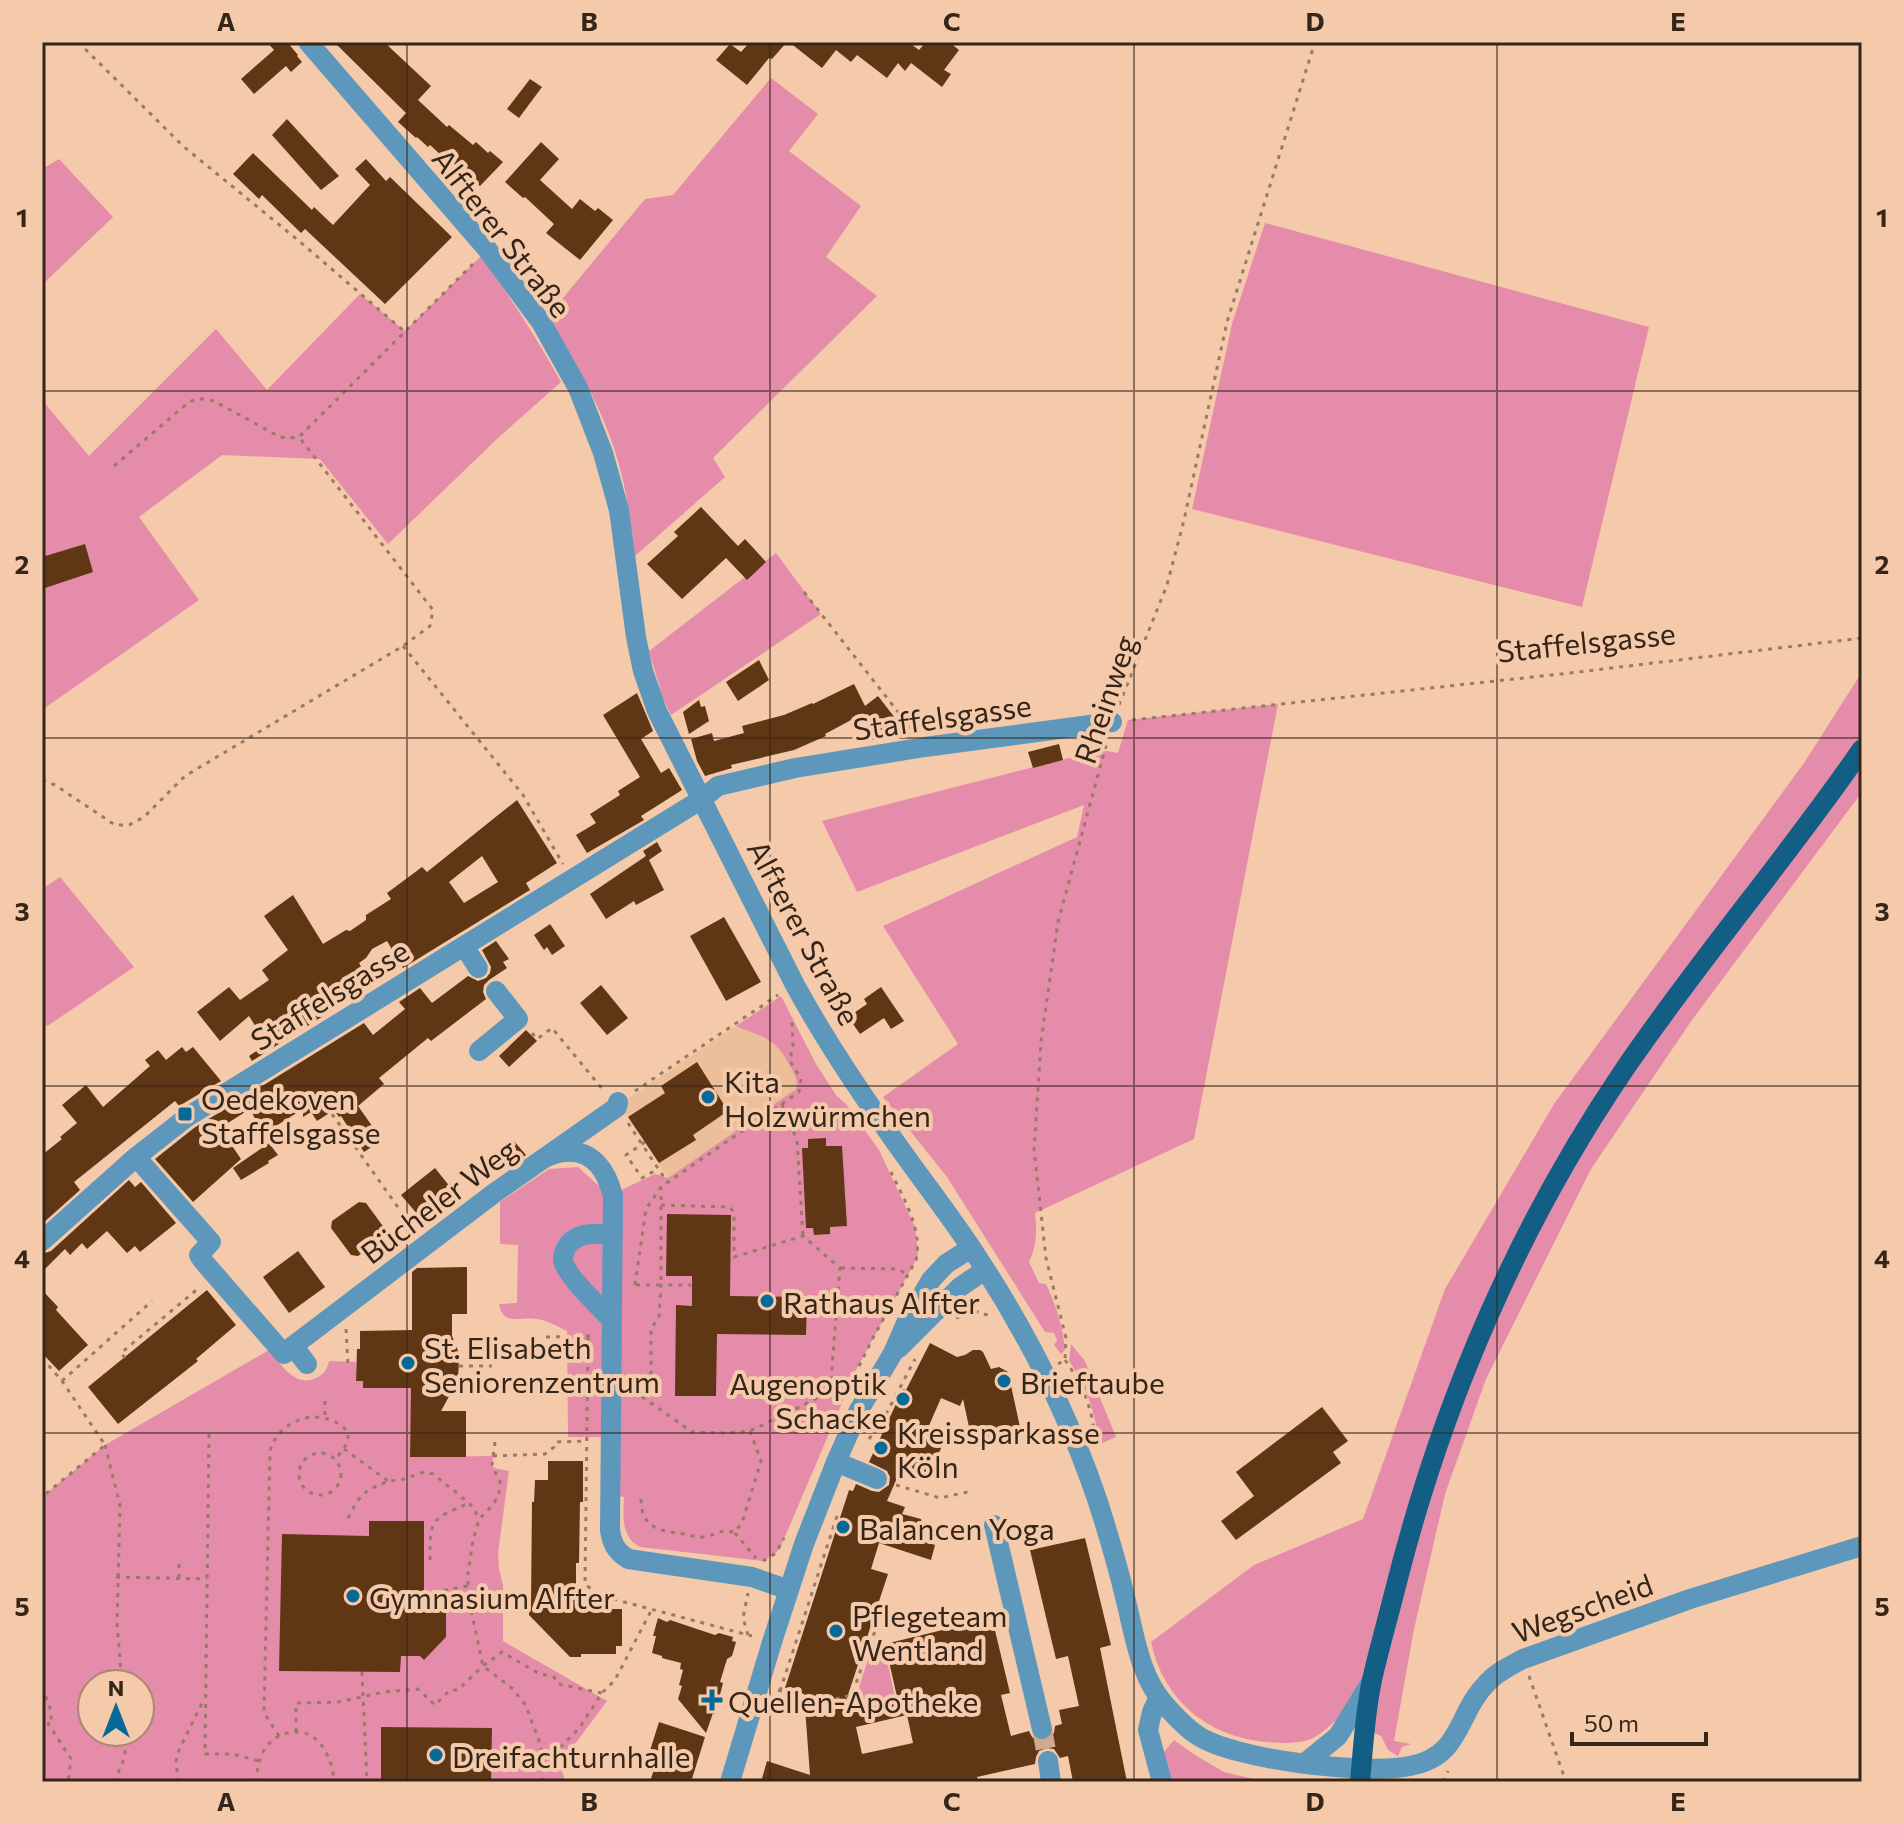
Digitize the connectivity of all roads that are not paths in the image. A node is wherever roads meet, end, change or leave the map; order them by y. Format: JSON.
{"nodes":[{"id":1,"x":308,"y":42,"type":"edge"},
{"id":2,"x":1112,"y":722,"type":"road end"},
{"id":3,"x":1862,"y":749,"type":"edge"},
{"id":4,"x":702,"y":799,"type":"junction"},
{"id":5,"x":464,"y":946,"type":"junction"},
{"id":6,"x":478,"y":968,"type":"dead end"},
{"id":7,"x":496,"y":991,"type":"dead end"},
{"id":8,"x":479,"y":1051,"type":"dead end"},
{"id":9,"x":618,"y":1104,"type":"road end"},
{"id":10,"x":136,"y":1157,"type":"junction"},
{"id":11,"x":546,"y":1157,"type":"junction"},
{"id":12,"x":612,"y":1234,"type":"junction"},
{"id":13,"x":42,"y":1241,"type":"edge"},
{"id":14,"x":971,"y":1248,"type":"junction"},
{"id":15,"x":985,"y":1270,"type":"junction"},
{"id":16,"x":612,"y":1320,"type":"junction"},
{"id":17,"x":293,"y":1346,"type":"junction"},
{"id":18,"x":893,"y":1353,"type":"junction"},
{"id":19,"x":307,"y":1364,"type":"dead end"},
{"id":20,"x":845,"y":1466,"type":"junction"},
{"id":21,"x":877,"y":1479,"type":"road end"},
{"id":22,"x":994,"y":1525,"type":"dead end"},
{"id":23,"x":1862,"y":1546,"type":"edge"},
{"id":24,"x":789,"y":1590,"type":"junction"},
{"id":25,"x":1371,"y":1683,"type":"junction"},
{"id":26,"x":1159,"y":1697,"type":"junction"},
{"id":27,"x":1042,"y":1729,"type":"tunnel mouth"},
{"id":28,"x":1048,"y":1761,"type":"tunnel mouth"},
{"id":29,"x":1305,"y":1763,"type":"junction"},
{"id":30,"x":1360,"y":1775,"type":"edge"},
{"id":31,"x":730,"y":1782,"type":"edge"},
{"id":32,"x":1051,"y":1782,"type":"edge"},
{"id":33,"x":1162,"y":1782,"type":"edge"}],
"edges":[{"from":1,"to":4,"type":"street","name":"Alfterer Straße"},
{"from":2,"to":4,"type":"street","name":"Staffelsgasse"},
{"from":3,"to":25,"type":"main road"},
{"from":4,"to":5,"type":"street","name":"Staffelsgasse"},
{"from":4,"to":14,"type":"street","name":"Alfterer Straße"},
{"from":5,"to":6,"type":"street"},
{"from":5,"to":10,"type":"street","name":"Staffelsgasse"},
{"from":7,"to":8,"type":"street"},
{"from":9,"to":11,"type":"street","name":"Bücheler Weg"},
{"from":10,"to":13,"type":"street","name":"Staffelsgasse"},
{"from":10,"to":17,"type":"street"},
{"from":11,"to":12,"type":"street"},
{"from":11,"to":17,"type":"street","name":"Bücheler Weg"},
{"from":12,"to":16,"type":"street"},
{"from":12,"to":16,"type":"street"},
{"from":14,"to":15,"type":"street","name":"Alfterer Straße"},
{"from":14,"to":18,"type":"street"},
{"from":15,"to":18,"type":"street"},
{"from":15,"to":26,"type":"street","name":"Alfterer Straße"},
{"from":16,"to":24,"type":"street"},
{"from":17,"to":19,"type":"street"},
{"from":18,"to":20,"type":"street"},
{"from":20,"to":21,"type":"street"},
{"from":20,"to":24,"type":"street"},
{"from":22,"to":27,"type":"street"},
{"from":23,"to":30,"type":"street","name":"Wegscheid"},
{"from":24,"to":31,"type":"street"},
{"from":25,"to":29,"type":"street"},
{"from":25,"to":30,"type":"main road"},
{"from":26,"to":29,"type":"street","name":"Alfterer Straße"},
{"from":26,"to":33,"type":"street"},
{"from":28,"to":32,"type":"street"},
{"from":29,"to":30,"type":"street","name":"Alfterer Straße"}]}
